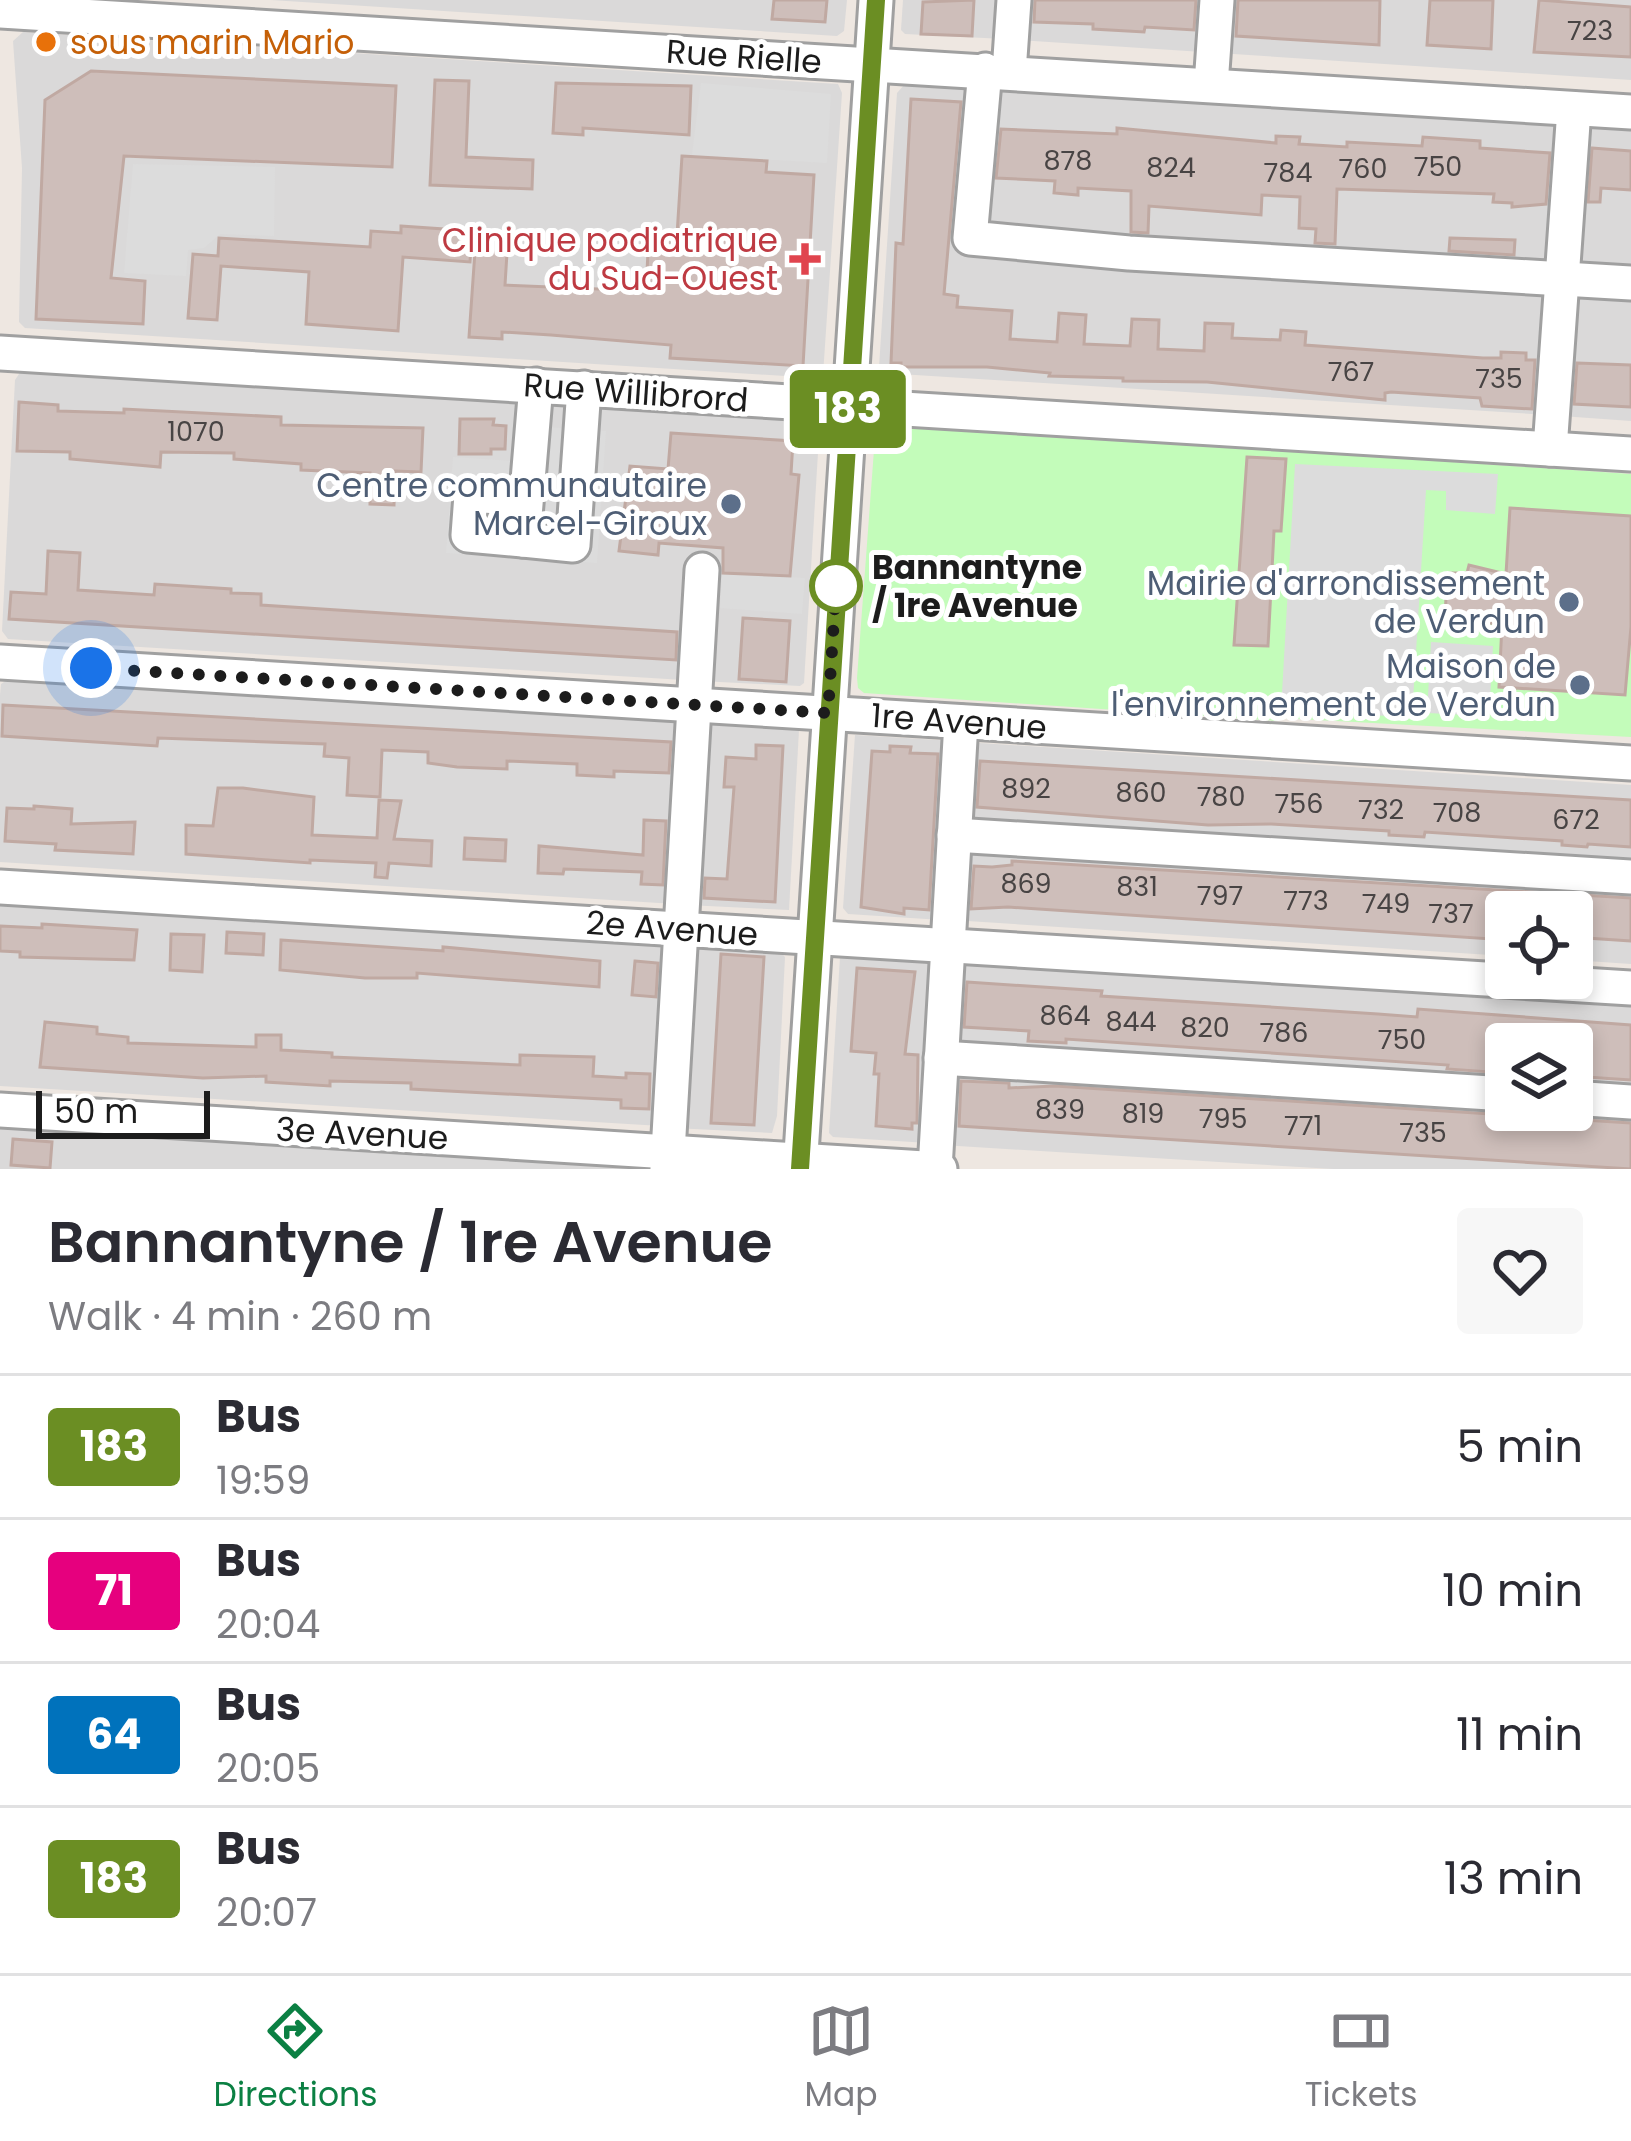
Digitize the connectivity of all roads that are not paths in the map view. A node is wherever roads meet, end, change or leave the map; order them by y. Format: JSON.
{"nodes":[{"id":1,"x":876,"y":0,"type":"edge"},
{"id":2,"x":1014,"y":0,"type":"edge"},
{"id":3,"x":1217,"y":0,"type":"edge"},
{"id":4,"x":0,"y":11,"type":"edge"},
{"id":5,"x":871,"y":64,"type":"junction"},
{"id":6,"x":997,"y":71,"type":"junction"},
{"id":7,"x":1211,"y":85,"type":"junction"},
{"id":8,"x":1574,"y":109,"type":"junction"},
{"id":9,"x":1631,"y":112,"type":"edge"},
{"id":10,"x":1564,"y":279,"type":"junction"},
{"id":11,"x":1631,"y":283,"type":"edge"},
{"id":12,"x":0,"y":352,"type":"edge"},
{"id":13,"x":536,"y":385,"type":"junction"},
{"id":14,"x":584,"y":388,"type":"junction"},
{"id":15,"x":848,"y":404,"type":"junction"},
{"id":16,"x":1550,"y":449,"type":"junction"},
{"id":17,"x":1631,"y":454,"type":"edge"},
{"id":18,"x":526,"y":499,"type":"junction"},
{"id":19,"x":523,"y":540,"type":"junction"},
{"id":20,"x":702,"y":570,"type":"dead end"},
{"id":21,"x":0,"y":662,"type":"edge"},
{"id":22,"x":695,"y":704,"type":"junction"},
{"id":23,"x":828,"y":713,"type":"junction"},
{"id":24,"x":961,"y":722,"type":"junction"},
{"id":25,"x":1631,"y":763,"type":"edge"},
{"id":26,"x":954,"y":835,"type":"junction"},
{"id":27,"x":1631,"y":877,"type":"edge"},
{"id":28,"x":0,"y":887,"type":"edge"},
{"id":29,"x":681,"y":928,"type":"junction"},
{"id":30,"x":815,"y":937,"type":"junction"},
{"id":31,"x":949,"y":945,"type":"junction"},
{"id":32,"x":1631,"y":988,"type":"edge"},
{"id":33,"x":941,"y":1058,"type":"junction"},
{"id":34,"x":1485,"y":1093,"type":"edge"},
{"id":35,"x":1593,"y":1099,"type":"edge"},
{"id":36,"x":1631,"y":1102,"type":"edge"},
{"id":37,"x":0,"y":1110,"type":"edge"},
{"id":38,"x":668,"y":1160,"type":"edge"},
{"id":39,"x":800,"y":1165,"type":"edge"},
{"id":40,"x":936,"y":1169,"type":"edge"}],
"edges":[{"from":1,"to":5,"type":"street"},
{"from":2,"to":6,"type":"street"},
{"from":3,"to":7,"type":"street"},
{"from":4,"to":5,"type":"street","name":"Rue Rielle"},
{"from":5,"to":6,"type":"street","name":"Rue Rielle"},
{"from":5,"to":15,"type":"street"},
{"from":6,"to":7,"type":"street","name":"Rue Rielle"},
{"from":6,"to":10,"type":"street"},
{"from":7,"to":8,"type":"street","name":"Rue Rielle"},
{"from":8,"to":9,"type":"street","name":"Rue Rielle"},
{"from":8,"to":10,"type":"street"},
{"from":10,"to":11,"type":"street"},
{"from":10,"to":16,"type":"street"},
{"from":12,"to":13,"type":"street","name":"Rue Willibrord"},
{"from":13,"to":14,"type":"street","name":"Rue Willibrord"},
{"from":13,"to":18,"type":"street"},
{"from":14,"to":15,"type":"street","name":"Rue Willibrord"},
{"from":14,"to":19,"type":"street"},
{"from":15,"to":16,"type":"street","name":"Rue Willibrord"},
{"from":15,"to":23,"type":"street"},
{"from":16,"to":17,"type":"street","name":"Rue Willibrord"},
{"from":18,"to":19,"type":"street"},
{"from":18,"to":19,"type":"street"},
{"from":20,"to":22,"type":"street"},
{"from":21,"to":22,"type":"street","name":"1re Avenue"},
{"from":22,"to":23,"type":"street","name":"1re Avenue"},
{"from":22,"to":29,"type":"street"},
{"from":23,"to":24,"type":"street","name":"1re Avenue"},
{"from":23,"to":30,"type":"street"},
{"from":24,"to":25,"type":"street","name":"1re Avenue"},
{"from":24,"to":26,"type":"street"},
{"from":26,"to":27,"type":"street"},
{"from":26,"to":31,"type":"street"},
{"from":28,"to":29,"type":"street","name":"2e Avenue"},
{"from":29,"to":30,"type":"street","name":"2e Avenue"},
{"from":29,"to":38,"type":"street"},
{"from":30,"to":31,"type":"street","name":"2e Avenue"},
{"from":30,"to":39,"type":"street"},
{"from":31,"to":32,"type":"street","name":"2e Avenue"},
{"from":31,"to":33,"type":"street"},
{"from":33,"to":34,"type":"street"},
{"from":33,"to":40,"type":"street"},
{"from":35,"to":36,"type":"street"},
{"from":37,"to":38,"type":"street","name":"3e Avenue"},
{"from":38,"to":39,"type":"street","name":"3e Avenue"},
{"from":39,"to":40,"type":"street","name":"3e Avenue"}]}
